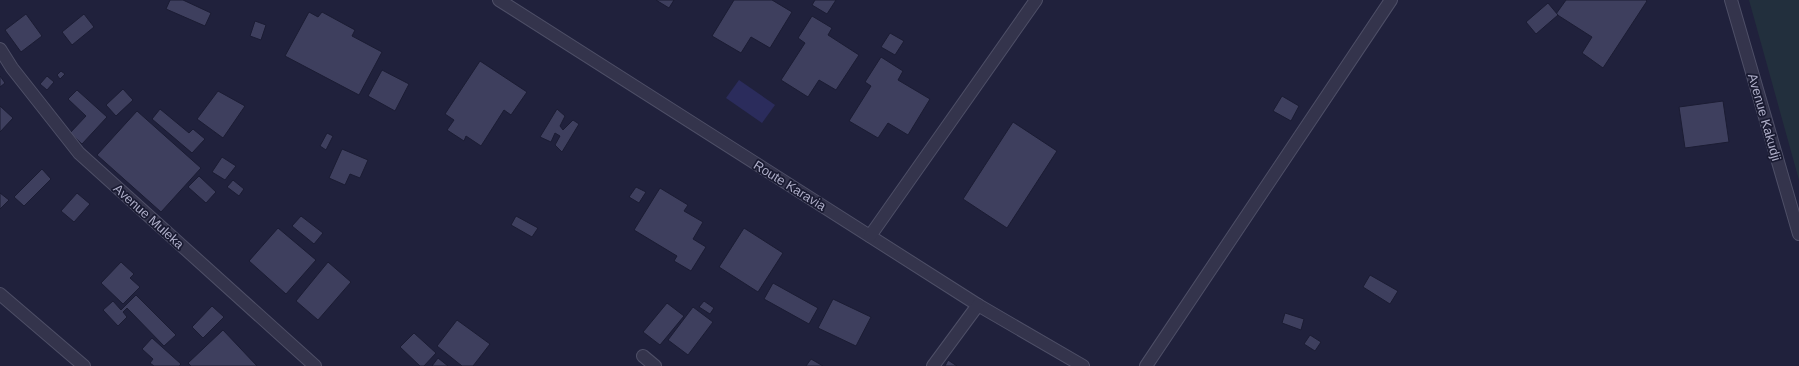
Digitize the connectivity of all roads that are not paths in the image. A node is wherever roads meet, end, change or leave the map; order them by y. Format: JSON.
{"nodes":[{"id":1,"x":499,"y":0,"type":"edge"},
{"id":2,"x":1036,"y":0,"type":"edge"},
{"id":3,"x":1391,"y":0,"type":"edge"},
{"id":4,"x":1731,"y":0,"type":"edge"},
{"id":5,"x":0,"y":49,"type":"edge"},
{"id":6,"x":1799,"y":234,"type":"edge"},
{"id":7,"x":870,"y":236,"type":"junction"},
{"id":8,"x":0,"y":294,"type":"edge"},
{"id":9,"x":978,"y":305,"type":"junction"},
{"id":10,"x":643,"y":356,"type":"dead end"},
{"id":11,"x":84,"y":366,"type":"edge"},
{"id":12,"x":315,"y":366,"type":"edge"},
{"id":13,"x":656,"y":366,"type":"edge"},
{"id":14,"x":934,"y":366,"type":"edge"},
{"id":15,"x":1083,"y":366,"type":"edge"},
{"id":16,"x":1146,"y":366,"type":"edge"}],
"edges":[{"from":1,"to":7,"type":"street","name":"Route Karavia"},
{"from":2,"to":7,"type":"street"},
{"from":3,"to":16,"type":"street"},
{"from":4,"to":6,"type":"street","name":"Avenue Kakudji"},
{"from":5,"to":12,"type":"street","name":"Avenue Muleka"},
{"from":7,"to":9,"type":"street","name":"Route Karavia"},
{"from":8,"to":11,"type":"street"},
{"from":9,"to":14,"type":"street"},
{"from":9,"to":15,"type":"street","name":"Route Karavia"},
{"from":10,"to":13,"type":"street"}]}
